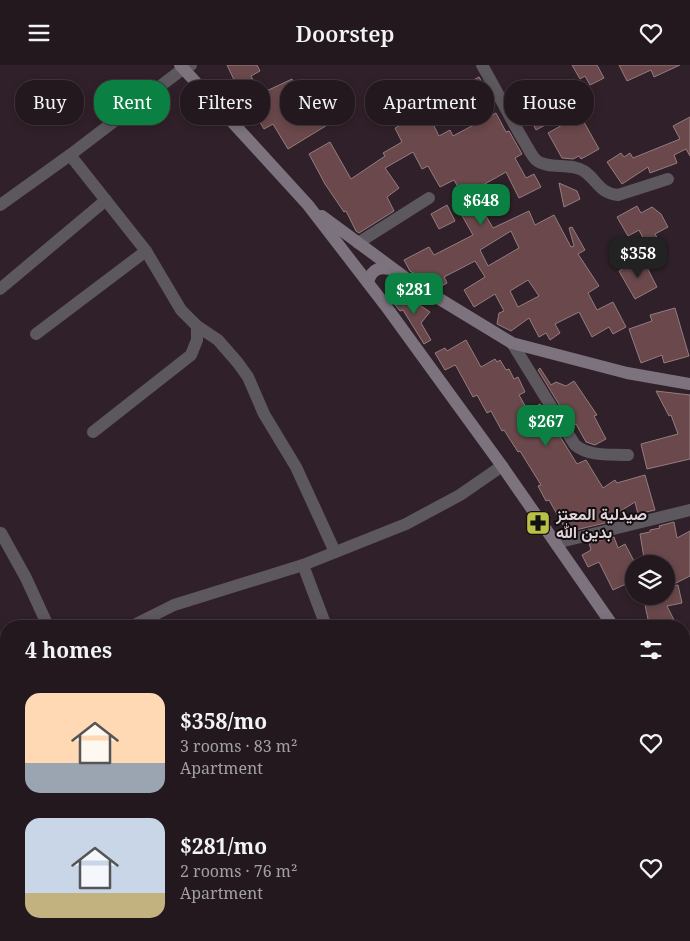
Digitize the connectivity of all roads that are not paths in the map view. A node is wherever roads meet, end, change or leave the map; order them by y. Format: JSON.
{"nodes":[{"id":1,"x":482,"y":65,"type":"edge"},
{"id":2,"x":185,"y":66,"type":"edge"},
{"id":3,"x":70,"y":155,"type":"junction"},
{"id":4,"x":668,"y":179,"type":"dead end"},
{"id":5,"x":428,"y":198,"type":"dead end"},
{"id":6,"x":106,"y":200,"type":"junction"},
{"id":7,"x":0,"y":205,"type":"edge"},
{"id":8,"x":308,"y":205,"type":"junction"},
{"id":9,"x":358,"y":243,"type":"junction"},
{"id":10,"x":146,"y":251,"type":"junction"},
{"id":11,"x":396,"y":271,"type":"junction"},
{"id":12,"x":368,"y":283,"type":"junction"},
{"id":13,"x":0,"y":289,"type":"edge"},
{"id":14,"x":197,"y":326,"type":"junction"},
{"id":15,"x":36,"y":334,"type":"dead end"},
{"id":16,"x":512,"y":343,"type":"junction"},
{"id":17,"x":690,"y":385,"type":"edge"},
{"id":18,"x":93,"y":432,"type":"dead end"},
{"id":19,"x":628,"y":455,"type":"dead end"},
{"id":20,"x":502,"y":466,"type":"junction"},
{"id":21,"x":690,"y":510,"type":"edge"},
{"id":22,"x":1,"y":533,"type":"edge"},
{"id":23,"x":556,"y":543,"type":"junction"},
{"id":24,"x":335,"y":552,"type":"junction"},
{"id":25,"x":303,"y":565,"type":"junction"},
{"id":26,"x":45,"y":620,"type":"edge"},
{"id":27,"x":144,"y":620,"type":"edge"},
{"id":28,"x":324,"y":620,"type":"edge"},
{"id":29,"x":609,"y":620,"type":"edge"}],
"edges":[{"from":1,"to":4,"type":"street"},
{"from":2,"to":3,"type":"street"},
{"from":2,"to":8,"type":"main road"},
{"from":3,"to":6,"type":"street"},
{"from":3,"to":7,"type":"street"},
{"from":5,"to":9,"type":"street"},
{"from":6,"to":10,"type":"street"},
{"from":6,"to":13,"type":"street"},
{"from":8,"to":9,"type":"main road"},
{"from":8,"to":12,"type":"main road"},
{"from":9,"to":11,"type":"main road"},
{"from":10,"to":14,"type":"street"},
{"from":10,"to":15,"type":"street"},
{"from":11,"to":12,"type":"main road"},
{"from":11,"to":16,"type":"main road"},
{"from":12,"to":20,"type":"main road"},
{"from":14,"to":18,"type":"street"},
{"from":14,"to":24,"type":"street"},
{"from":16,"to":17,"type":"main road"},
{"from":16,"to":19,"type":"street"},
{"from":20,"to":23,"type":"main road"},
{"from":20,"to":24,"type":"street"},
{"from":21,"to":23,"type":"street"},
{"from":22,"to":26,"type":"street"},
{"from":23,"to":29,"type":"main road"},
{"from":24,"to":25,"type":"street"},
{"from":25,"to":27,"type":"street"},
{"from":25,"to":28,"type":"street"}]}
